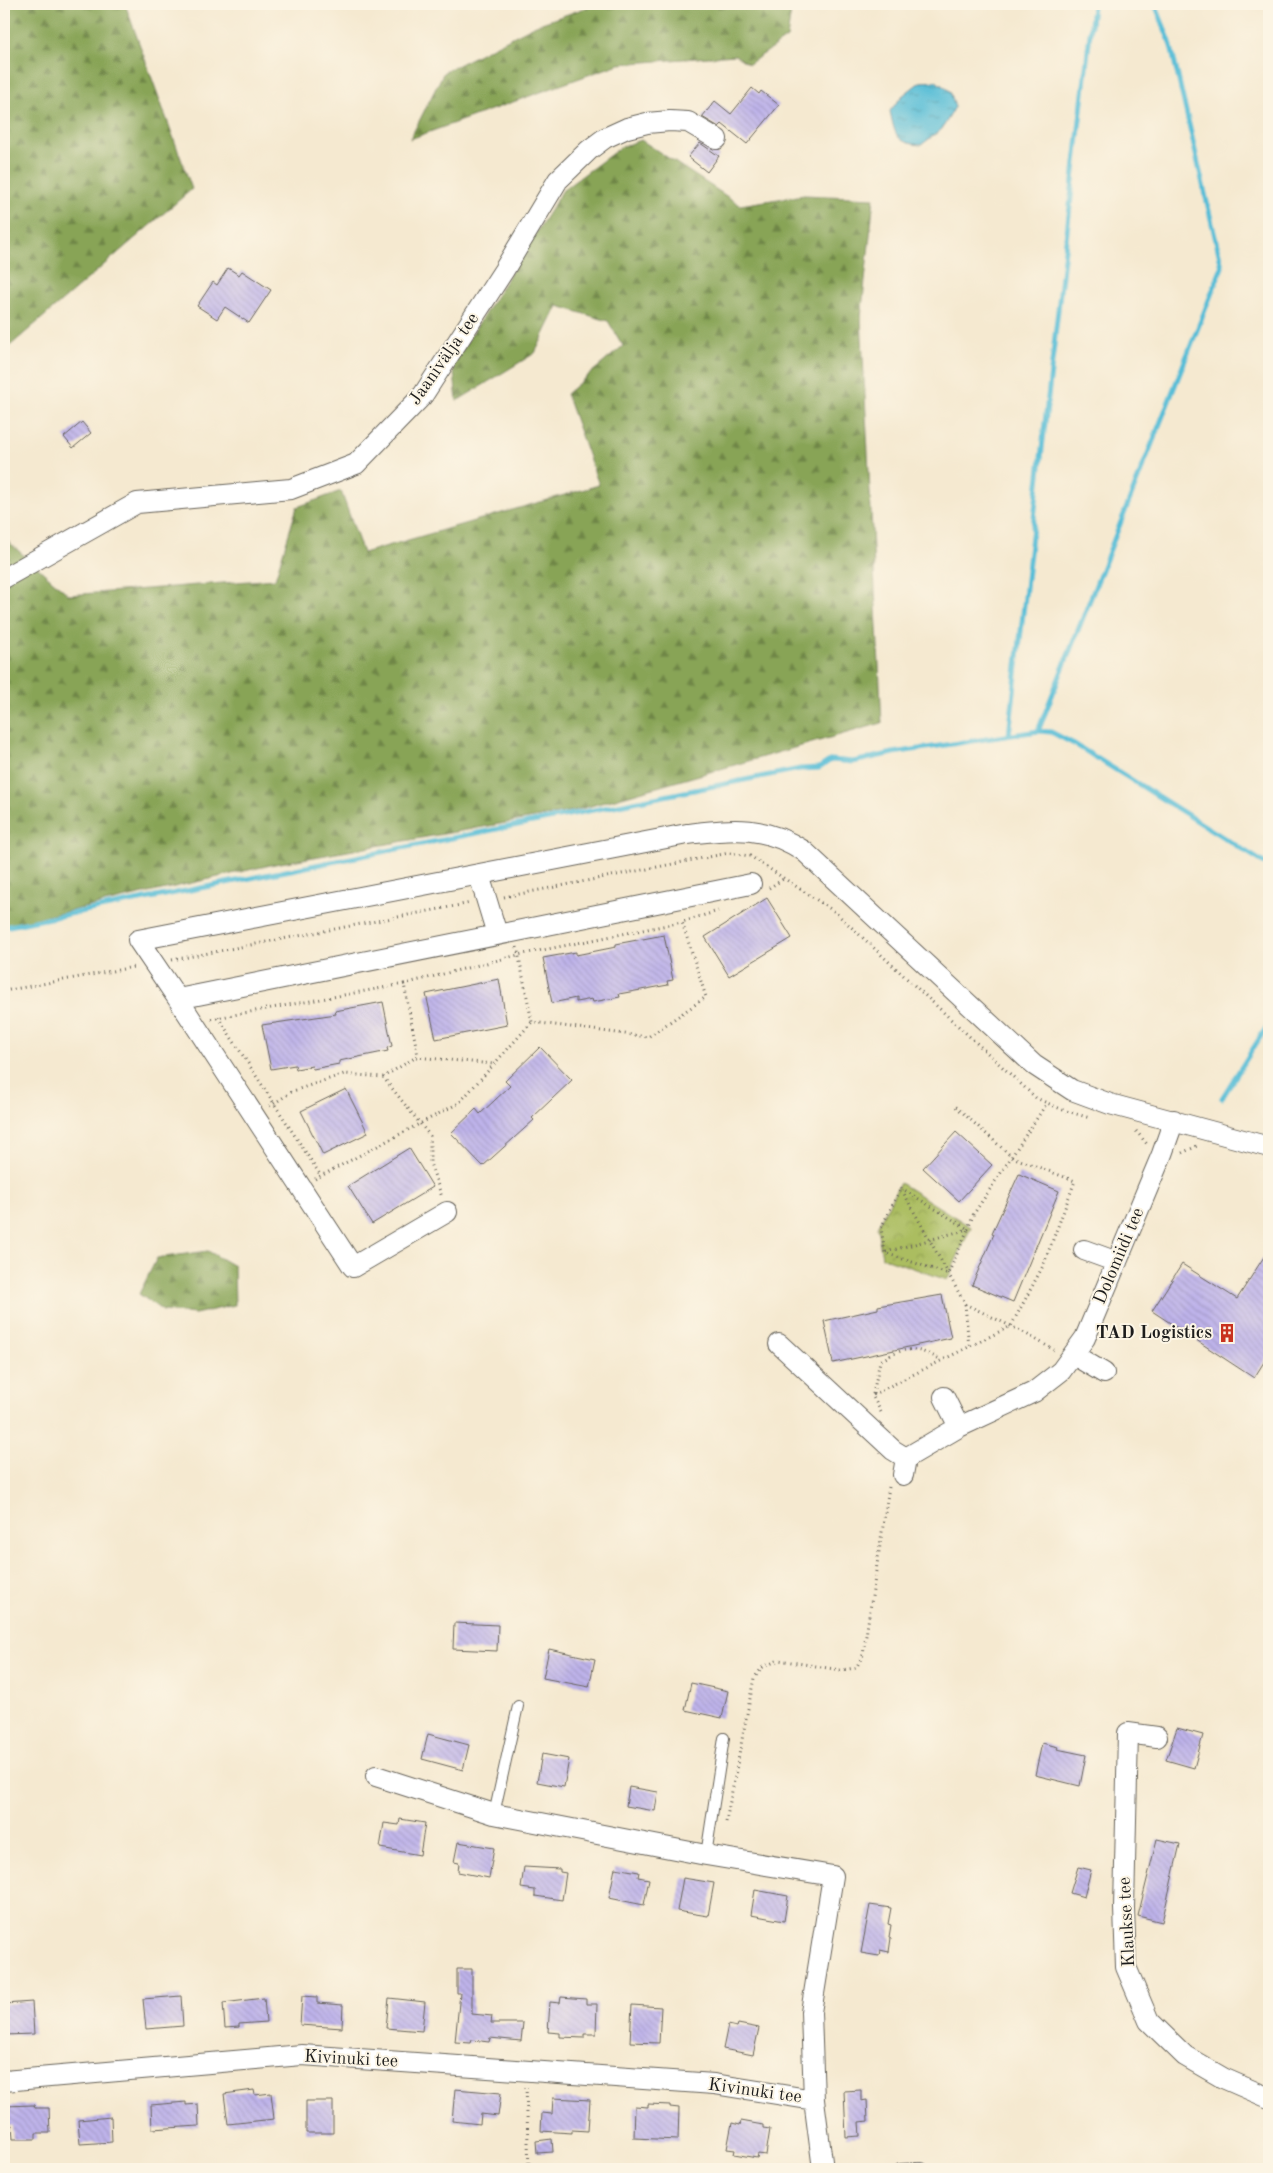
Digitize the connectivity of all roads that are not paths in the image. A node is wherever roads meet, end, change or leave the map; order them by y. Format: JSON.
{"nodes":[{"id":1,"x":717,"y":138,"type":"dead end"},
{"id":2,"x":4,"y":578,"type":"edge"},
{"id":3,"x":479,"y":874,"type":"junction"},
{"id":4,"x":757,"y":888,"type":"road end"},
{"id":5,"x":505,"y":933,"type":"junction"},
{"id":6,"x":178,"y":999,"type":"junction"},
{"id":7,"x":1174,"y":1120,"type":"junction"},
{"id":8,"x":1269,"y":1147,"type":"edge"},
{"id":9,"x":447,"y":1212,"type":"road end"},
{"id":10,"x":1084,"y":1250,"type":"dead end"},
{"id":11,"x":1117,"y":1262,"type":"junction"},
{"id":12,"x":779,"y":1344,"type":"dead end"},
{"id":13,"x":1068,"y":1354,"type":"junction"},
{"id":14,"x":1104,"y":1373,"type":"dead end"},
{"id":15,"x":944,"y":1397,"type":"dead end"},
{"id":16,"x":959,"y":1427,"type":"junction"},
{"id":17,"x":518,"y":1706,"type":"dead end"},
{"id":18,"x":1157,"y":1737,"type":"dead end"},
{"id":19,"x":724,"y":1738,"type":"dead end"},
{"id":20,"x":376,"y":1776,"type":"dead end"},
{"id":21,"x":494,"y":1814,"type":"junction"},
{"id":22,"x":706,"y":1855,"type":"junction"},
{"id":23,"x":4,"y":2081,"type":"edge"},
{"id":24,"x":1269,"y":2098,"type":"edge"},
{"id":25,"x":814,"y":2100,"type":"junction"},
{"id":26,"x":922,"y":2168,"type":"dead end"},
{"id":27,"x":823,"y":2169,"type":"edge"},
{"id":28,"x":900,"y":2169,"type":"edge"}],
"edges":[{"from":1,"to":2,"type":"street","name":"Jaanivälja tee"},
{"from":3,"to":5,"type":"street"},
{"from":3,"to":6,"type":"street"},
{"from":3,"to":7,"type":"street"},
{"from":4,"to":5,"type":"street"},
{"from":5,"to":6,"type":"street"},
{"from":6,"to":9,"type":"street"},
{"from":7,"to":8,"type":"street"},
{"from":7,"to":11,"type":"street","name":"Dolomiidi tee"},
{"from":10,"to":11,"type":"street"},
{"from":11,"to":13,"type":"street","name":"Dolomiidi tee"},
{"from":12,"to":16,"type":"street","name":"Dolomiidi tee"},
{"from":13,"to":14,"type":"street"},
{"from":13,"to":16,"type":"street","name":"Dolomiidi tee"},
{"from":15,"to":16,"type":"street"},
{"from":17,"to":21,"type":"lane"},
{"from":18,"to":24,"type":"street","name":"Klaukse tee"},
{"from":19,"to":22,"type":"lane"},
{"from":20,"to":21,"type":"street","name":"Kivinuki tee"},
{"from":21,"to":22,"type":"street","name":"Kivinuki tee"},
{"from":22,"to":25,"type":"street","name":"Kivinuki tee"},
{"from":23,"to":25,"type":"street","name":"Kivinuki tee"},
{"from":25,"to":27,"type":"street"},
{"from":26,"to":28,"type":"lane"}]}
